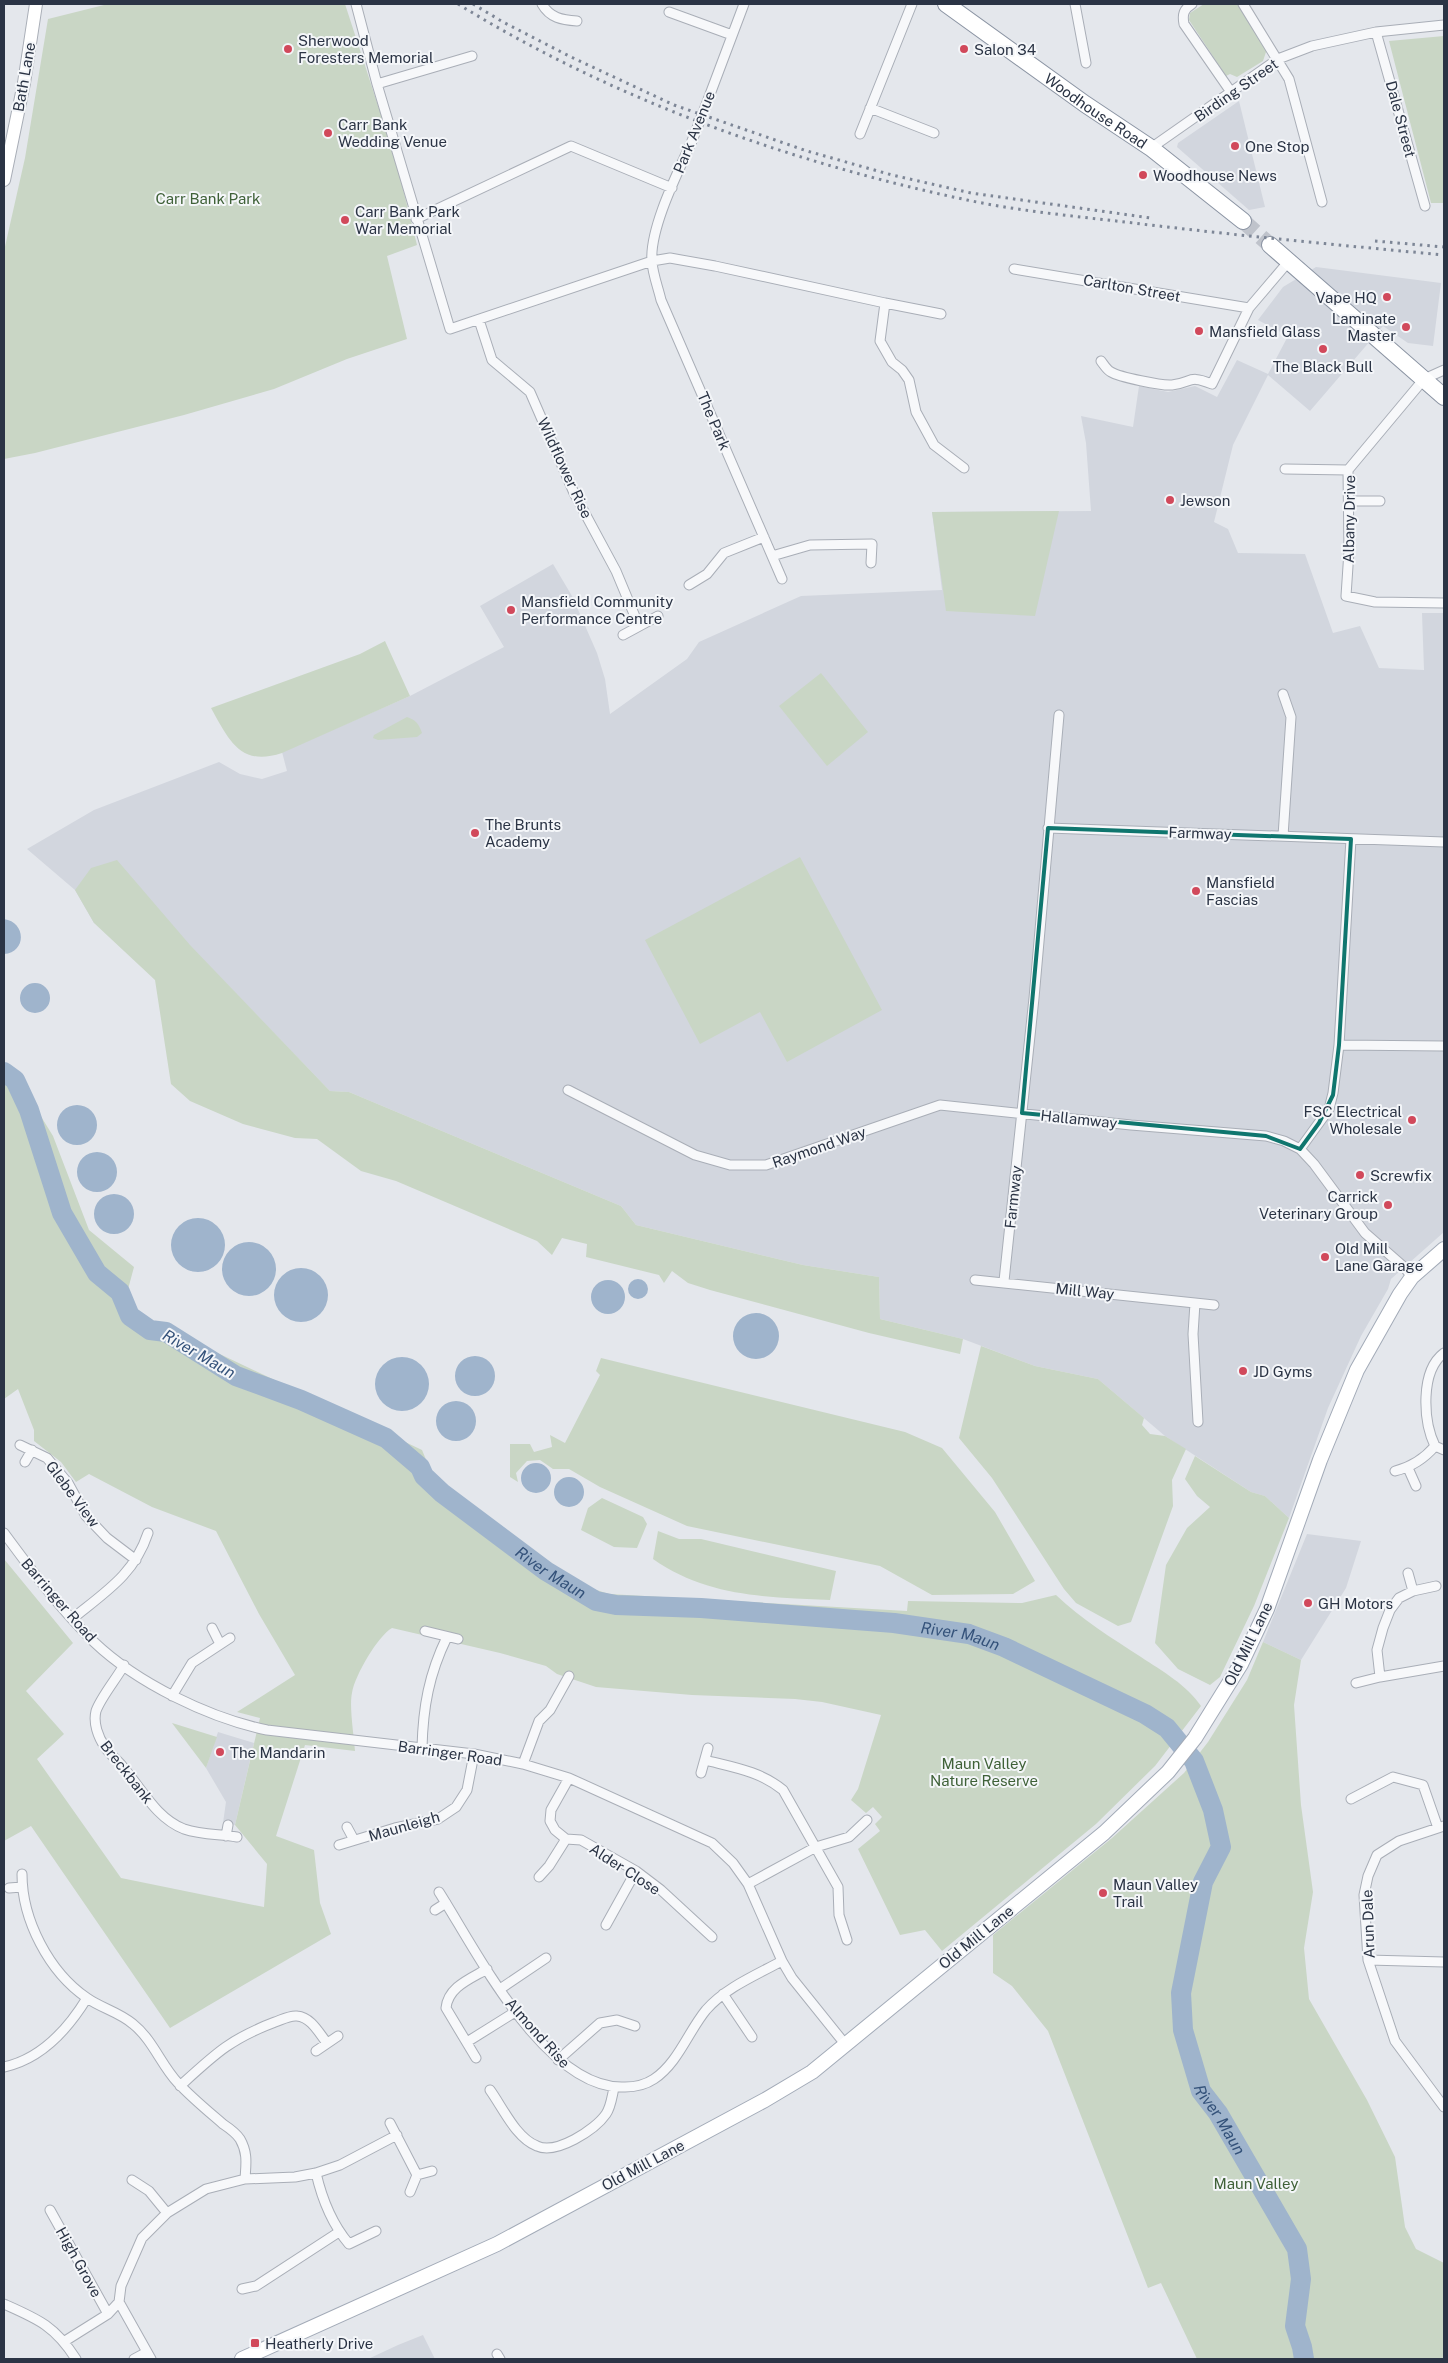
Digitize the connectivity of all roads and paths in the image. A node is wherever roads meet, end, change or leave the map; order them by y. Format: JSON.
{"nodes":[{"id":1,"x":36,"y":4,"type":"edge"},
{"id":2,"x":356,"y":4,"type":"edge"},
{"id":3,"x":542,"y":4,"type":"edge"},
{"id":4,"x":744,"y":4,"type":"edge"},
{"id":5,"x":912,"y":4,"type":"edge"},
{"id":6,"x":946,"y":4,"type":"edge"},
{"id":7,"x":1075,"y":4,"type":"edge"},
{"id":8,"x":1192,"y":4,"type":"edge"},
{"id":9,"x":1243,"y":4,"type":"edge"},
{"id":10,"x":669,"y":12,"type":"dead end"},
{"id":11,"x":577,"y":21,"type":"dead end"},
{"id":12,"x":1444,"y":25,"type":"edge"},
{"id":13,"x":1376,"y":32,"type":"junction"},
{"id":14,"x":732,"y":36,"type":"junction"},
{"id":15,"x":472,"y":56,"type":"dead end"},
{"id":16,"x":1278,"y":59,"type":"junction"},
{"id":17,"x":1086,"y":63,"type":"dead end"},
{"id":18,"x":377,"y":84,"type":"junction"},
{"id":19,"x":1231,"y":92,"type":"junction"},
{"id":20,"x":870,"y":108,"type":"junction"},
{"id":21,"x":934,"y":133,"type":"dead end"},
{"id":22,"x":860,"y":134,"type":"dead end"},
{"id":23,"x":1152,"y":148,"type":"junction"},
{"id":24,"x":4,"y":180,"type":"edge"},
{"id":25,"x":672,"y":188,"type":"junction"},
{"id":26,"x":1322,"y":202,"type":"dead end"},
{"id":27,"x":1425,"y":206,"type":"dead end"},
{"id":28,"x":416,"y":219,"type":"junction"},
{"id":29,"x":1242,"y":221,"type":"tunnel mouth"},
{"id":30,"x":1270,"y":245,"type":"tunnel mouth"},
{"id":31,"x":652,"y":261,"type":"junction"},
{"id":32,"x":1289,"y":261,"type":"junction"},
{"id":33,"x":1014,"y":269,"type":"dead end"},
{"id":34,"x":885,"y":303,"type":"junction"},
{"id":35,"x":1249,"y":308,"type":"junction"},
{"id":36,"x":941,"y":314,"type":"dead end"},
{"id":37,"x":479,"y":320,"type":"junction"},
{"id":38,"x":1101,"y":361,"type":"dead end"},
{"id":39,"x":1444,"y":370,"type":"edge"},
{"id":40,"x":1424,"y":379,"type":"junction"},
{"id":41,"x":1444,"y":397,"type":"edge"},
{"id":42,"x":964,"y":468,"type":"dead end"},
{"id":43,"x":1285,"y":469,"type":"dead end"},
{"id":44,"x":1348,"y":470,"type":"junction"},
{"id":45,"x":1350,"y":501,"type":"junction"},
{"id":46,"x":1380,"y":501,"type":"dead end"},
{"id":47,"x":764,"y":537,"type":"junction"},
{"id":48,"x":772,"y":556,"type":"junction"},
{"id":49,"x":871,"y":563,"type":"dead end"},
{"id":50,"x":782,"y":579,"type":"dead end"},
{"id":51,"x":689,"y":584,"type":"dead end"},
{"id":52,"x":1444,"y":603,"type":"edge"},
{"id":53,"x":658,"y":616,"type":"dead end"},
{"id":54,"x":639,"y":626,"type":"junction"},
{"id":55,"x":623,"y":635,"type":"dead end"},
{"id":56,"x":1283,"y":694,"type":"dead end"},
{"id":57,"x":1059,"y":715,"type":"dead end"},
{"id":58,"x":1048,"y":828,"type":"junction"},
{"id":59,"x":1283,"y":836,"type":"junction"},
{"id":60,"x":1351,"y":839,"type":"junction"},
{"id":61,"x":1444,"y":842,"type":"edge"},
{"id":62,"x":1339,"y":1045,"type":"junction"},
{"id":63,"x":1444,"y":1046,"type":"edge"},
{"id":64,"x":568,"y":1090,"type":"dead end"},
{"id":65,"x":1022,"y":1113,"type":"junction"},
{"id":66,"x":1300,"y":1149,"type":"junction"},
{"id":67,"x":1444,"y":1249,"type":"edge"},
{"id":68,"x":1412,"y":1277,"type":"junction"},
{"id":69,"x":975,"y":1280,"type":"dead end"},
{"id":70,"x":1004,"y":1282,"type":"junction"},
{"id":71,"x":1195,"y":1303,"type":"junction"},
{"id":72,"x":1214,"y":1304,"type":"dead end"},
{"id":73,"x":1444,"y":1353,"type":"edge"},
{"id":74,"x":1198,"y":1422,"type":"dead end"},
{"id":75,"x":20,"y":1444,"type":"dead end"},
{"id":76,"x":1435,"y":1446,"type":"junction"},
{"id":77,"x":32,"y":1450,"type":"junction"},
{"id":78,"x":1444,"y":1450,"type":"edge"},
{"id":79,"x":25,"y":1462,"type":"dead end"},
{"id":80,"x":1408,"y":1468,"type":"junction"},
{"id":81,"x":1395,"y":1471,"type":"dead end"},
{"id":82,"x":1416,"y":1486,"type":"dead end"},
{"id":83,"x":4,"y":1533,"type":"edge"},
{"id":84,"x":148,"y":1533,"type":"dead end"},
{"id":85,"x":136,"y":1560,"type":"junction"},
{"id":86,"x":1408,"y":1573,"type":"dead end"},
{"id":87,"x":1436,"y":1586,"type":"dead end"},
{"id":88,"x":1413,"y":1591,"type":"junction"},
{"id":89,"x":72,"y":1619,"type":"junction"},
{"id":90,"x":212,"y":1628,"type":"dead end"},
{"id":91,"x":425,"y":1631,"type":"dead end"},
{"id":92,"x":447,"y":1636,"type":"junction"},
{"id":93,"x":230,"y":1638,"type":"dead end"},
{"id":94,"x":458,"y":1639,"type":"dead end"},
{"id":95,"x":220,"y":1644,"type":"junction"},
{"id":96,"x":124,"y":1665,"type":"junction"},
{"id":97,"x":1444,"y":1666,"type":"edge"},
{"id":98,"x":568,"y":1676,"type":"dead end"},
{"id":99,"x":1380,"y":1677,"type":"junction"},
{"id":100,"x":1356,"y":1683,"type":"dead end"},
{"id":101,"x":172,"y":1696,"type":"junction"},
{"id":102,"x":422,"y":1748,"type":"junction"},
{"id":103,"x":708,"y":1748,"type":"dead end"},
{"id":104,"x":474,"y":1754,"type":"junction"},
{"id":105,"x":704,"y":1760,"type":"junction"},
{"id":106,"x":523,"y":1764,"type":"junction"},
{"id":107,"x":701,"y":1773,"type":"dead end"},
{"id":108,"x":569,"y":1778,"type":"junction"},
{"id":109,"x":1351,"y":1799,"type":"dead end"},
{"id":110,"x":867,"y":1820,"type":"dead end"},
{"id":111,"x":228,"y":1824,"type":"dead end"},
{"id":112,"x":348,"y":1827,"type":"dead end"},
{"id":113,"x":1441,"y":1827,"type":"edge"},
{"id":114,"x":226,"y":1836,"type":"junction"},
{"id":115,"x":237,"y":1838,"type":"dead end"},
{"id":116,"x":566,"y":1839,"type":"junction"},
{"id":117,"x":354,"y":1840,"type":"junction"},
{"id":118,"x":339,"y":1845,"type":"dead end"},
{"id":119,"x":816,"y":1848,"type":"junction"},
{"id":120,"x":636,"y":1871,"type":"junction"},
{"id":121,"x":22,"y":1874,"type":"dead end"},
{"id":122,"x":539,"y":1877,"type":"dead end"},
{"id":123,"x":748,"y":1884,"type":"junction"},
{"id":124,"x":22,"y":1887,"type":"junction"},
{"id":125,"x":9,"y":1888,"type":"dead end"},
{"id":126,"x":439,"y":1892,"type":"dead end"},
{"id":127,"x":446,"y":1903,"type":"junction"},
{"id":128,"x":435,"y":1910,"type":"dead end"},
{"id":129,"x":606,"y":1925,"type":"dead end"},
{"id":130,"x":712,"y":1937,"type":"dead end"},
{"id":131,"x":847,"y":1940,"type":"dead end"},
{"id":132,"x":546,"y":1958,"type":"dead end"},
{"id":133,"x":1368,"y":1960,"type":"junction"},
{"id":134,"x":782,"y":1961,"type":"junction"},
{"id":135,"x":1444,"y":1962,"type":"edge"},
{"id":136,"x":487,"y":1969,"type":"junction"},
{"id":137,"x":500,"y":1989,"type":"junction"},
{"id":138,"x":724,"y":1994,"type":"junction"},
{"id":139,"x":87,"y":1998,"type":"junction"},
{"id":140,"x":515,"y":2012,"type":"junction"},
{"id":141,"x":635,"y":2026,"type":"dead end"},
{"id":142,"x":338,"y":2036,"type":"dead end"},
{"id":143,"x":752,"y":2037,"type":"dead end"},
{"id":144,"x":467,"y":2042,"type":"junction"},
{"id":145,"x":327,"y":2043,"type":"junction"},
{"id":146,"x":845,"y":2044,"type":"junction"},
{"id":147,"x":316,"y":2051,"type":"dead end"},
{"id":148,"x":476,"y":2058,"type":"dead end"},
{"id":149,"x":558,"y":2060,"type":"junction"},
{"id":150,"x":4,"y":2067,"type":"edge"},
{"id":151,"x":180,"y":2086,"type":"junction"},
{"id":152,"x":614,"y":2088,"type":"junction"},
{"id":153,"x":490,"y":2090,"type":"dead end"},
{"id":154,"x":1444,"y":2107,"type":"edge"},
{"id":155,"x":390,"y":2123,"type":"dead end"},
{"id":156,"x":397,"y":2135,"type":"junction"},
{"id":157,"x":432,"y":2171,"type":"dead end"},
{"id":158,"x":316,"y":2173,"type":"junction"},
{"id":159,"x":417,"y":2175,"type":"junction"},
{"id":160,"x":132,"y":2180,"type":"dead end"},
{"id":161,"x":245,"y":2180,"type":"junction"},
{"id":162,"x":410,"y":2192,"type":"dead end"},
{"id":163,"x":50,"y":2210,"type":"dead end"},
{"id":164,"x":167,"y":2213,"type":"junction"},
{"id":165,"x":376,"y":2230,"type":"dead end"},
{"id":166,"x":339,"y":2232,"type":"junction"},
{"id":167,"x":242,"y":2289,"type":"dead end"},
{"id":168,"x":119,"y":2302,"type":"junction"},
{"id":169,"x":4,"y":2304,"type":"edge"},
{"id":170,"x":108,"y":2314,"type":"junction"},
{"id":171,"x":65,"y":2342,"type":"junction"},
{"id":172,"x":149,"y":2356,"type":"edge"},
{"id":173,"x":76,"y":2359,"type":"edge"},
{"id":174,"x":134,"y":2359,"type":"edge"},
{"id":175,"x":242,"y":2359,"type":"edge"}],
"edges":[{"from":1,"to":24,"type":"main road","name":"Bath Lane"},
{"from":2,"to":18,"type":"street"},
{"from":3,"to":11,"type":"street"},
{"from":4,"to":14,"type":"street","name":"Park Avenue"},
{"from":5,"to":20,"type":"street"},
{"from":6,"to":23,"type":"highway","name":"Woodhouse Road"},
{"from":7,"to":17,"type":"street"},
{"from":8,"to":19,"type":"street"},
{"from":9,"to":16,"type":"street"},
{"from":10,"to":14,"type":"street"},
{"from":12,"to":13,"type":"street","name":"Birding Street"},
{"from":13,"to":16,"type":"street","name":"Birding Street"},
{"from":13,"to":27,"type":"street","name":"Dale Street"},
{"from":14,"to":25,"type":"street","name":"Park Avenue","bridge":true},
{"from":15,"to":18,"type":"street"},
{"from":16,"to":19,"type":"street","name":"Birding Street"},
{"from":16,"to":26,"type":"street"},
{"from":18,"to":28,"type":"street"},
{"from":19,"to":23,"type":"street","name":"Birding Street"},
{"from":20,"to":21,"type":"street"},
{"from":20,"to":22,"type":"street"},
{"from":23,"to":29,"type":"highway","name":"Woodhouse Road"},
{"from":25,"to":28,"type":"street"},
{"from":25,"to":31,"type":"street","name":"Park Avenue"},
{"from":28,"to":37,"type":"street"},
{"from":30,"to":32,"type":"highway"},
{"from":31,"to":34,"type":"street"},
{"from":31,"to":37,"type":"street"},
{"from":31,"to":47,"type":"street","name":"The Park"},
{"from":32,"to":35,"type":"street"},
{"from":32,"to":40,"type":"highway"},
{"from":33,"to":35,"type":"street","name":"Carlton Street"},
{"from":34,"to":36,"type":"street"},
{"from":34,"to":42,"type":"street"},
{"from":35,"to":38,"type":"street"},
{"from":37,"to":54,"type":"street","name":"Wildflower Rise"},
{"from":39,"to":40,"type":"street"},
{"from":40,"to":41,"type":"highway"},
{"from":40,"to":44,"type":"street","name":"Albany Drive"},
{"from":43,"to":44,"type":"street"},
{"from":44,"to":45,"type":"street","name":"Albany Drive"},
{"from":45,"to":46,"type":"street"},
{"from":45,"to":52,"type":"street","name":"Albany Drive"},
{"from":47,"to":48,"type":"street","name":"The Park"},
{"from":47,"to":51,"type":"street"},
{"from":48,"to":49,"type":"street"},
{"from":48,"to":50,"type":"street","name":"The Park"},
{"from":53,"to":54,"type":"street"},
{"from":54,"to":55,"type":"street"},
{"from":56,"to":59,"type":"street"},
{"from":57,"to":58,"type":"street","name":"Hallamway"},
{"from":58,"to":59,"type":"street","name":"Farmway"},
{"from":58,"to":65,"type":"street","name":"Hallamway"},
{"from":59,"to":60,"type":"street","name":"Farmway"},
{"from":60,"to":61,"type":"street","name":"Farmway"},
{"from":60,"to":62,"type":"street"},
{"from":62,"to":63,"type":"street"},
{"from":62,"to":66,"type":"street"},
{"from":64,"to":65,"type":"street","name":"Raymond Way"},
{"from":65,"to":66,"type":"street","name":"Hallamway"},
{"from":65,"to":70,"type":"street","name":"Farmway"},
{"from":66,"to":68,"type":"street","name":"Hallamway"},
{"from":67,"to":68,"type":"main road","name":"Old Mill Lane"},
{"from":68,"to":146,"type":"main road","name":"Old Mill Lane"},
{"from":69,"to":70,"type":"street","name":"Mill Way"},
{"from":70,"to":71,"type":"street","name":"Mill Way"},
{"from":71,"to":72,"type":"street","name":"Mill Way"},
{"from":71,"to":74,"type":"street"},
{"from":73,"to":76,"type":"street"},
{"from":75,"to":77,"type":"street","name":"Glebe View"},
{"from":76,"to":78,"type":"street"},
{"from":76,"to":80,"type":"street"},
{"from":77,"to":79,"type":"street","name":"Glebe View"},
{"from":77,"to":85,"type":"street","name":"Glebe View"},
{"from":80,"to":81,"type":"street"},
{"from":80,"to":82,"type":"street"},
{"from":83,"to":89,"type":"street","name":"Barringer Road"},
{"from":84,"to":85,"type":"street"},
{"from":85,"to":89,"type":"street"},
{"from":86,"to":88,"type":"street"},
{"from":87,"to":88,"type":"street"},
{"from":88,"to":99,"type":"street"},
{"from":89,"to":96,"type":"street","name":"Barringer Road"},
{"from":90,"to":95,"type":"street"},
{"from":91,"to":92,"type":"street"},
{"from":92,"to":94,"type":"street"},
{"from":92,"to":102,"type":"street"},
{"from":93,"to":95,"type":"street"},
{"from":95,"to":101,"type":"street"},
{"from":96,"to":101,"type":"street","name":"Barringer Road"},
{"from":96,"to":114,"type":"street","name":"Breckbank"},
{"from":97,"to":99,"type":"street"},
{"from":98,"to":106,"type":"street"},
{"from":99,"to":100,"type":"street"},
{"from":101,"to":102,"type":"street","name":"Barringer Road"},
{"from":102,"to":104,"type":"street","name":"Barringer Road"},
{"from":103,"to":105,"type":"street"},
{"from":104,"to":106,"type":"street","name":"Barringer Road"},
{"from":104,"to":117,"type":"street","name":"Maunleigh"},
{"from":105,"to":107,"type":"street"},
{"from":105,"to":119,"type":"street"},
{"from":106,"to":108,"type":"street","name":"Barringer Road"},
{"from":108,"to":116,"type":"street"},
{"from":108,"to":123,"type":"street","name":"Barringer Road"},
{"from":109,"to":113,"type":"street"},
{"from":110,"to":119,"type":"street"},
{"from":111,"to":114,"type":"street"},
{"from":112,"to":117,"type":"street","name":"Maunleigh"},
{"from":113,"to":133,"type":"street","name":"Arun Dale"},
{"from":114,"to":115,"type":"street","name":"Breckbank"},
{"from":116,"to":120,"type":"street","name":"Alder Close"},
{"from":116,"to":122,"type":"street"},
{"from":117,"to":118,"type":"street","name":"Maunleigh"},
{"from":119,"to":123,"type":"street"},
{"from":119,"to":131,"type":"street"},
{"from":120,"to":129,"type":"street"},
{"from":120,"to":130,"type":"street","name":"Alder Close"},
{"from":121,"to":124,"type":"street"},
{"from":123,"to":134,"type":"street","name":"Barringer Road"},
{"from":124,"to":125,"type":"street"},
{"from":124,"to":139,"type":"street"},
{"from":126,"to":127,"type":"street","name":"Almond Rise"},
{"from":127,"to":128,"type":"street"},
{"from":127,"to":136,"type":"street","name":"Almond Rise"},
{"from":132,"to":137,"type":"street"},
{"from":133,"to":135,"type":"street"},
{"from":133,"to":154,"type":"street","name":"Arun Dale"},
{"from":134,"to":138,"type":"street","name":"Almond Rise"},
{"from":134,"to":146,"type":"street","name":"Barringer Road"},
{"from":136,"to":137,"type":"street","name":"Almond Rise"},
{"from":136,"to":144,"type":"street"},
{"from":137,"to":140,"type":"street","name":"Almond Rise"},
{"from":138,"to":143,"type":"street"},
{"from":138,"to":152,"type":"street","name":"Almond Rise"},
{"from":139,"to":150,"type":"street"},
{"from":139,"to":151,"type":"street"},
{"from":140,"to":144,"type":"street"},
{"from":140,"to":149,"type":"street","name":"Almond Rise"},
{"from":141,"to":149,"type":"street"},
{"from":142,"to":145,"type":"street"},
{"from":144,"to":148,"type":"street"},
{"from":145,"to":147,"type":"street"},
{"from":145,"to":151,"type":"street"},
{"from":146,"to":175,"type":"main road","name":"Old Mill Lane"},
{"from":149,"to":152,"type":"street","name":"Almond Rise"},
{"from":151,"to":161,"type":"street"},
{"from":152,"to":153,"type":"street"},
{"from":155,"to":156,"type":"street"},
{"from":156,"to":158,"type":"street"},
{"from":156,"to":159,"type":"street"},
{"from":157,"to":159,"type":"street"},
{"from":158,"to":161,"type":"street"},
{"from":158,"to":166,"type":"street"},
{"from":159,"to":162,"type":"street"},
{"from":160,"to":164,"type":"street"},
{"from":161,"to":164,"type":"street"},
{"from":163,"to":170,"type":"street","name":"High Grove"},
{"from":164,"to":168,"type":"street"},
{"from":165,"to":166,"type":"street"},
{"from":166,"to":167,"type":"street"},
{"from":168,"to":170,"type":"street"},
{"from":168,"to":172,"type":"street"},
{"from":169,"to":171,"type":"street"},
{"from":170,"to":171,"type":"street"},
{"from":171,"to":173,"type":"street"},
{"from":172,"to":174,"type":"street"}]}
